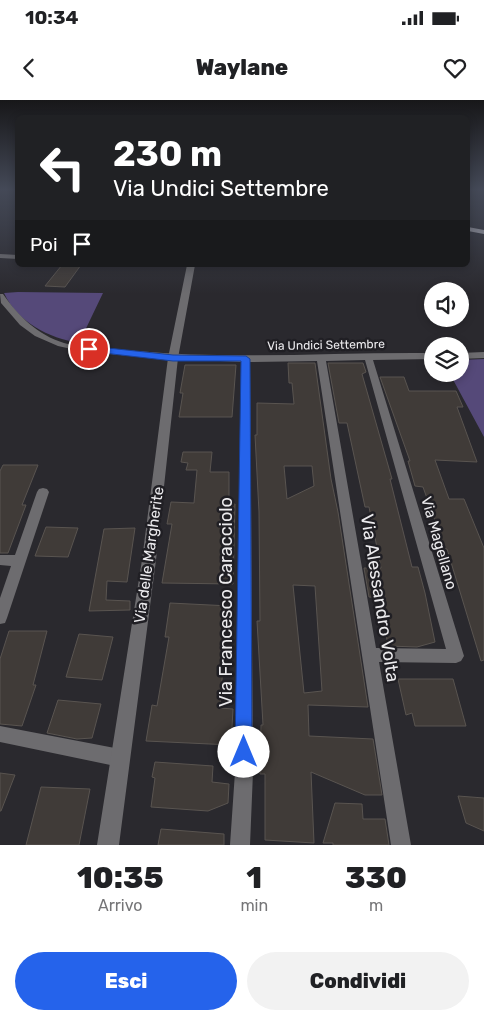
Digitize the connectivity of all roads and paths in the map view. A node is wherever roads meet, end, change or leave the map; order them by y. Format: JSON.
{"nodes":[{"id":1,"x":470,"y":225,"type":"edge"},
{"id":2,"x":484,"y":228,"type":"edge"},
{"id":3,"x":470,"y":229,"type":"edge"},
{"id":4,"x":484,"y":232,"type":"edge"},
{"id":5,"x":0,"y":256,"type":"edge"},
{"id":6,"x":15,"y":257,"type":"edge"},
{"id":7,"x":191,"y":267,"type":"edge"},
{"id":8,"x":0,"y":296,"type":"edge"},
{"id":9,"x":424,"y":356,"type":"edge"},
{"id":10,"x":469,"y":356,"type":"edge"},
{"id":11,"x":484,"y":356,"type":"edge"},
{"id":12,"x":368,"y":357,"type":"junction"},
{"id":13,"x":173,"y":358,"type":"junction"},
{"id":14,"x":321,"y":358,"type":"junction"},
{"id":15,"x":246,"y":359,"type":"junction"},
{"id":16,"x":43,"y":492,"type":"dead end"},
{"id":17,"x":0,"y":560,"type":"edge"},
{"id":18,"x":20,"y":561,"type":"junction"},
{"id":19,"x":0,"y":618,"type":"edge"},
{"id":20,"x":370,"y":655,"type":"junction"},
{"id":21,"x":0,"y":734,"type":"edge"},
{"id":22,"x":120,"y":758,"type":"junction"},
{"id":23,"x":108,"y":845,"type":"edge"},
{"id":24,"x":240,"y":845,"type":"edge"},
{"id":25,"x":402,"y":845,"type":"edge"}],
"edges":[{"from":1,"to":2,"type":"highway"},
{"from":3,"to":4,"type":"highway"},
{"from":5,"to":6,"type":"street"},
{"from":7,"to":13,"type":"street","name":"Via delle Margherite"},
{"from":8,"to":13,"type":"street","name":"Via Undici Settembre"},
{"from":9,"to":12,"type":"street","name":"Via Undici Settembre"},
{"from":10,"to":11,"type":"street"},
{"from":12,"to":14,"type":"street","name":"Via Undici Settembre"},
{"from":12,"to":20,"type":"street","name":"Via Magellano"},
{"from":13,"to":15,"type":"street","name":"Via Undici Settembre"},
{"from":13,"to":22,"type":"street","name":"Via delle Margherite"},
{"from":14,"to":15,"type":"street","name":"Via Undici Settembre"},
{"from":14,"to":20,"type":"street","name":"Via Alessandro Volta"},
{"from":15,"to":24,"type":"street","name":"Via Francesco Caracciolo"},
{"from":16,"to":18,"type":"street"},
{"from":17,"to":18,"type":"street"},
{"from":18,"to":19,"type":"street"},
{"from":20,"to":25,"type":"street","name":"Via Alessandro Volta"},
{"from":21,"to":22,"type":"street"},
{"from":22,"to":23,"type":"street","name":"Via delle Margherite"}]}
